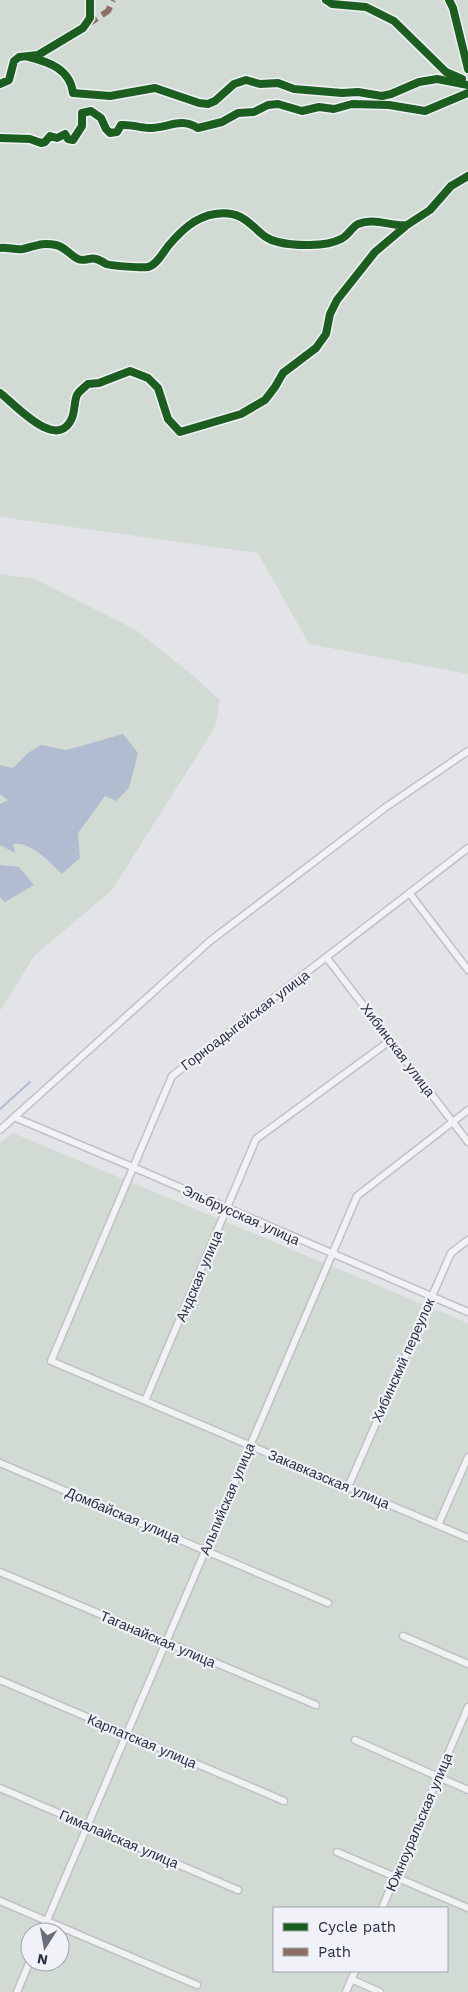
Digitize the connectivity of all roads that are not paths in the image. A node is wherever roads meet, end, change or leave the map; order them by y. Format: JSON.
{"nodes":[{"id":1,"x":468,"y":751,"type":"edge"},
{"id":2,"x":468,"y":848,"type":"edge"},
{"id":3,"x":410,"y":894,"type":"junction"},
{"id":4,"x":327,"y":958,"type":"junction"},
{"id":5,"x":468,"y":970,"type":"edge"},
{"id":6,"x":391,"y":1040,"type":"junction"},
{"id":7,"x":468,"y":1110,"type":"edge"},
{"id":8,"x":14,"y":1117,"type":"junction"},
{"id":9,"x":452,"y":1122,"type":"junction"},
{"id":10,"x":0,"y":1130,"type":"edge"},
{"id":11,"x":468,"y":1142,"type":"edge"},
{"id":12,"x":135,"y":1168,"type":"junction"},
{"id":13,"x":228,"y":1209,"type":"junction"},
{"id":14,"x":468,"y":1240,"type":"edge"},
{"id":15,"x":331,"y":1254,"type":"junction"},
{"id":16,"x":431,"y":1296,"type":"junction"},
{"id":17,"x":468,"y":1312,"type":"edge"},
{"id":18,"x":51,"y":1361,"type":"joint"},
{"id":19,"x":145,"y":1401,"type":"junction"},
{"id":20,"x":250,"y":1445,"type":"junction"},
{"id":21,"x":468,"y":1457,"type":"edge"},
{"id":22,"x":0,"y":1463,"type":"edge"},
{"id":23,"x":348,"y":1487,"type":"junction"},
{"id":24,"x":438,"y":1526,"type":"junction"},
{"id":25,"x":468,"y":1538,"type":"edge"},
{"id":26,"x":205,"y":1551,"type":"junction"},
{"id":27,"x":0,"y":1572,"type":"edge"},
{"id":28,"x":328,"y":1603,"type":"dead end"},
{"id":29,"x":403,"y":1636,"type":"dead end"},
{"id":30,"x":166,"y":1642,"type":"junction"},
{"id":31,"x":468,"y":1664,"type":"edge"},
{"id":32,"x":0,"y":1680,"type":"edge"},
{"id":33,"x":316,"y":1705,"type":"dead end"},
{"id":34,"x":468,"y":1707,"type":"edge"},
{"id":35,"x":126,"y":1734,"type":"junction"},
{"id":36,"x":354,"y":1740,"type":"dead end"},
{"id":37,"x":438,"y":1777,"type":"junction"},
{"id":38,"x":0,"y":1788,"type":"edge"},
{"id":39,"x":468,"y":1790,"type":"edge"},
{"id":40,"x":284,"y":1801,"type":"dead end"},
{"id":41,"x":88,"y":1826,"type":"junction"},
{"id":42,"x":337,"y":1852,"type":"dead end"},
{"id":43,"x":395,"y":1877,"type":"junction"},
{"id":44,"x":238,"y":1890,"type":"dead end"},
{"id":45,"x":0,"y":1901,"type":"edge"},
{"id":46,"x":382,"y":1907,"type":"edge"},
{"id":47,"x":468,"y":1908,"type":"edge"},
{"id":48,"x":47,"y":1921,"type":"junction"},
{"id":49,"x":25,"y":1972,"type":"edge"},
{"id":50,"x":354,"y":1972,"type":"edge"},
{"id":51,"x":351,"y":1979,"type":"junction"},
{"id":52,"x":197,"y":1985,"type":"dead end"},
{"id":53,"x":17,"y":1992,"type":"edge"},
{"id":54,"x":346,"y":1992,"type":"edge"},
{"id":55,"x":380,"y":1992,"type":"edge"}],
"edges":[{"from":1,"to":8,"type":"street"},
{"from":2,"to":3,"type":"street","name":"Горноадыгейская улица"},
{"from":3,"to":4,"type":"street","name":"Горноадыгейская улица"},
{"from":3,"to":5,"type":"street"},
{"from":4,"to":6,"type":"street","name":"Хибинская улица"},
{"from":4,"to":12,"type":"street","name":"Горноадыгейская улица"},
{"from":6,"to":9,"type":"street","name":"Хибинская улица"},
{"from":6,"to":13,"type":"street","name":"Андская улица"},
{"from":7,"to":9,"type":"street","name":"Альпийская улица"},
{"from":8,"to":10,"type":"street"},
{"from":8,"to":12,"type":"street","name":"Эльбрусская улица"},
{"from":9,"to":11,"type":"street","name":"Хибинская улица"},
{"from":9,"to":15,"type":"street","name":"Альпийская улица"},
{"from":12,"to":13,"type":"street","name":"Эльбрусская улица"},
{"from":12,"to":18,"type":"street","name":"Горноадыгейская улица"},
{"from":13,"to":15,"type":"street","name":"Эльбрусская улица"},
{"from":13,"to":19,"type":"street","name":"Андская улица"},
{"from":14,"to":16,"type":"street","name":"Хибинский переулок"},
{"from":15,"to":16,"type":"street","name":"Эльбрусская улица"},
{"from":15,"to":20,"type":"street","name":"Альпийская улица"},
{"from":16,"to":17,"type":"street","name":"Эльбрусская улица"},
{"from":16,"to":23,"type":"street","name":"Хибинский переулок"},
{"from":18,"to":19,"type":"street","name":"Закавказская улица"},
{"from":19,"to":20,"type":"street","name":"Закавказская улица"},
{"from":20,"to":23,"type":"street","name":"Закавказская улица"},
{"from":20,"to":26,"type":"street","name":"Альпийская улица"},
{"from":21,"to":24,"type":"street"},
{"from":22,"to":26,"type":"street","name":"Домбайская улица"},
{"from":23,"to":24,"type":"street","name":"Закавказская улица"},
{"from":24,"to":25,"type":"street","name":"Закавказская улица"},
{"from":26,"to":28,"type":"street","name":"Домбайская улица"},
{"from":26,"to":30,"type":"street","name":"Альпийская улица"},
{"from":27,"to":30,"type":"street","name":"Таганайская улица"},
{"from":29,"to":31,"type":"street"},
{"from":30,"to":33,"type":"street","name":"Таганайская улица"},
{"from":30,"to":35,"type":"street","name":"Альпийская улица"},
{"from":32,"to":35,"type":"street","name":"Карпатская улица"},
{"from":34,"to":37,"type":"street","name":"Южноуральская улица"},
{"from":35,"to":40,"type":"street","name":"Карпатская улица"},
{"from":35,"to":41,"type":"street","name":"Альпийская улица"},
{"from":36,"to":37,"type":"street"},
{"from":37,"to":39,"type":"street"},
{"from":37,"to":43,"type":"street","name":"Южноуральская улица"},
{"from":38,"to":41,"type":"street","name":"Гималайская улица"},
{"from":41,"to":44,"type":"street","name":"Гималайская улица"},
{"from":41,"to":48,"type":"street","name":"Альпийская улица"},
{"from":42,"to":43,"type":"street"},
{"from":43,"to":46,"type":"street","name":"Южноуральская улица"},
{"from":43,"to":47,"type":"street"},
{"from":45,"to":48,"type":"street"},
{"from":48,"to":52,"type":"street"},
{"from":49,"to":53,"type":"street"},
{"from":50,"to":51,"type":"street"},
{"from":51,"to":54,"type":"street"},
{"from":51,"to":55,"type":"street"}]}
